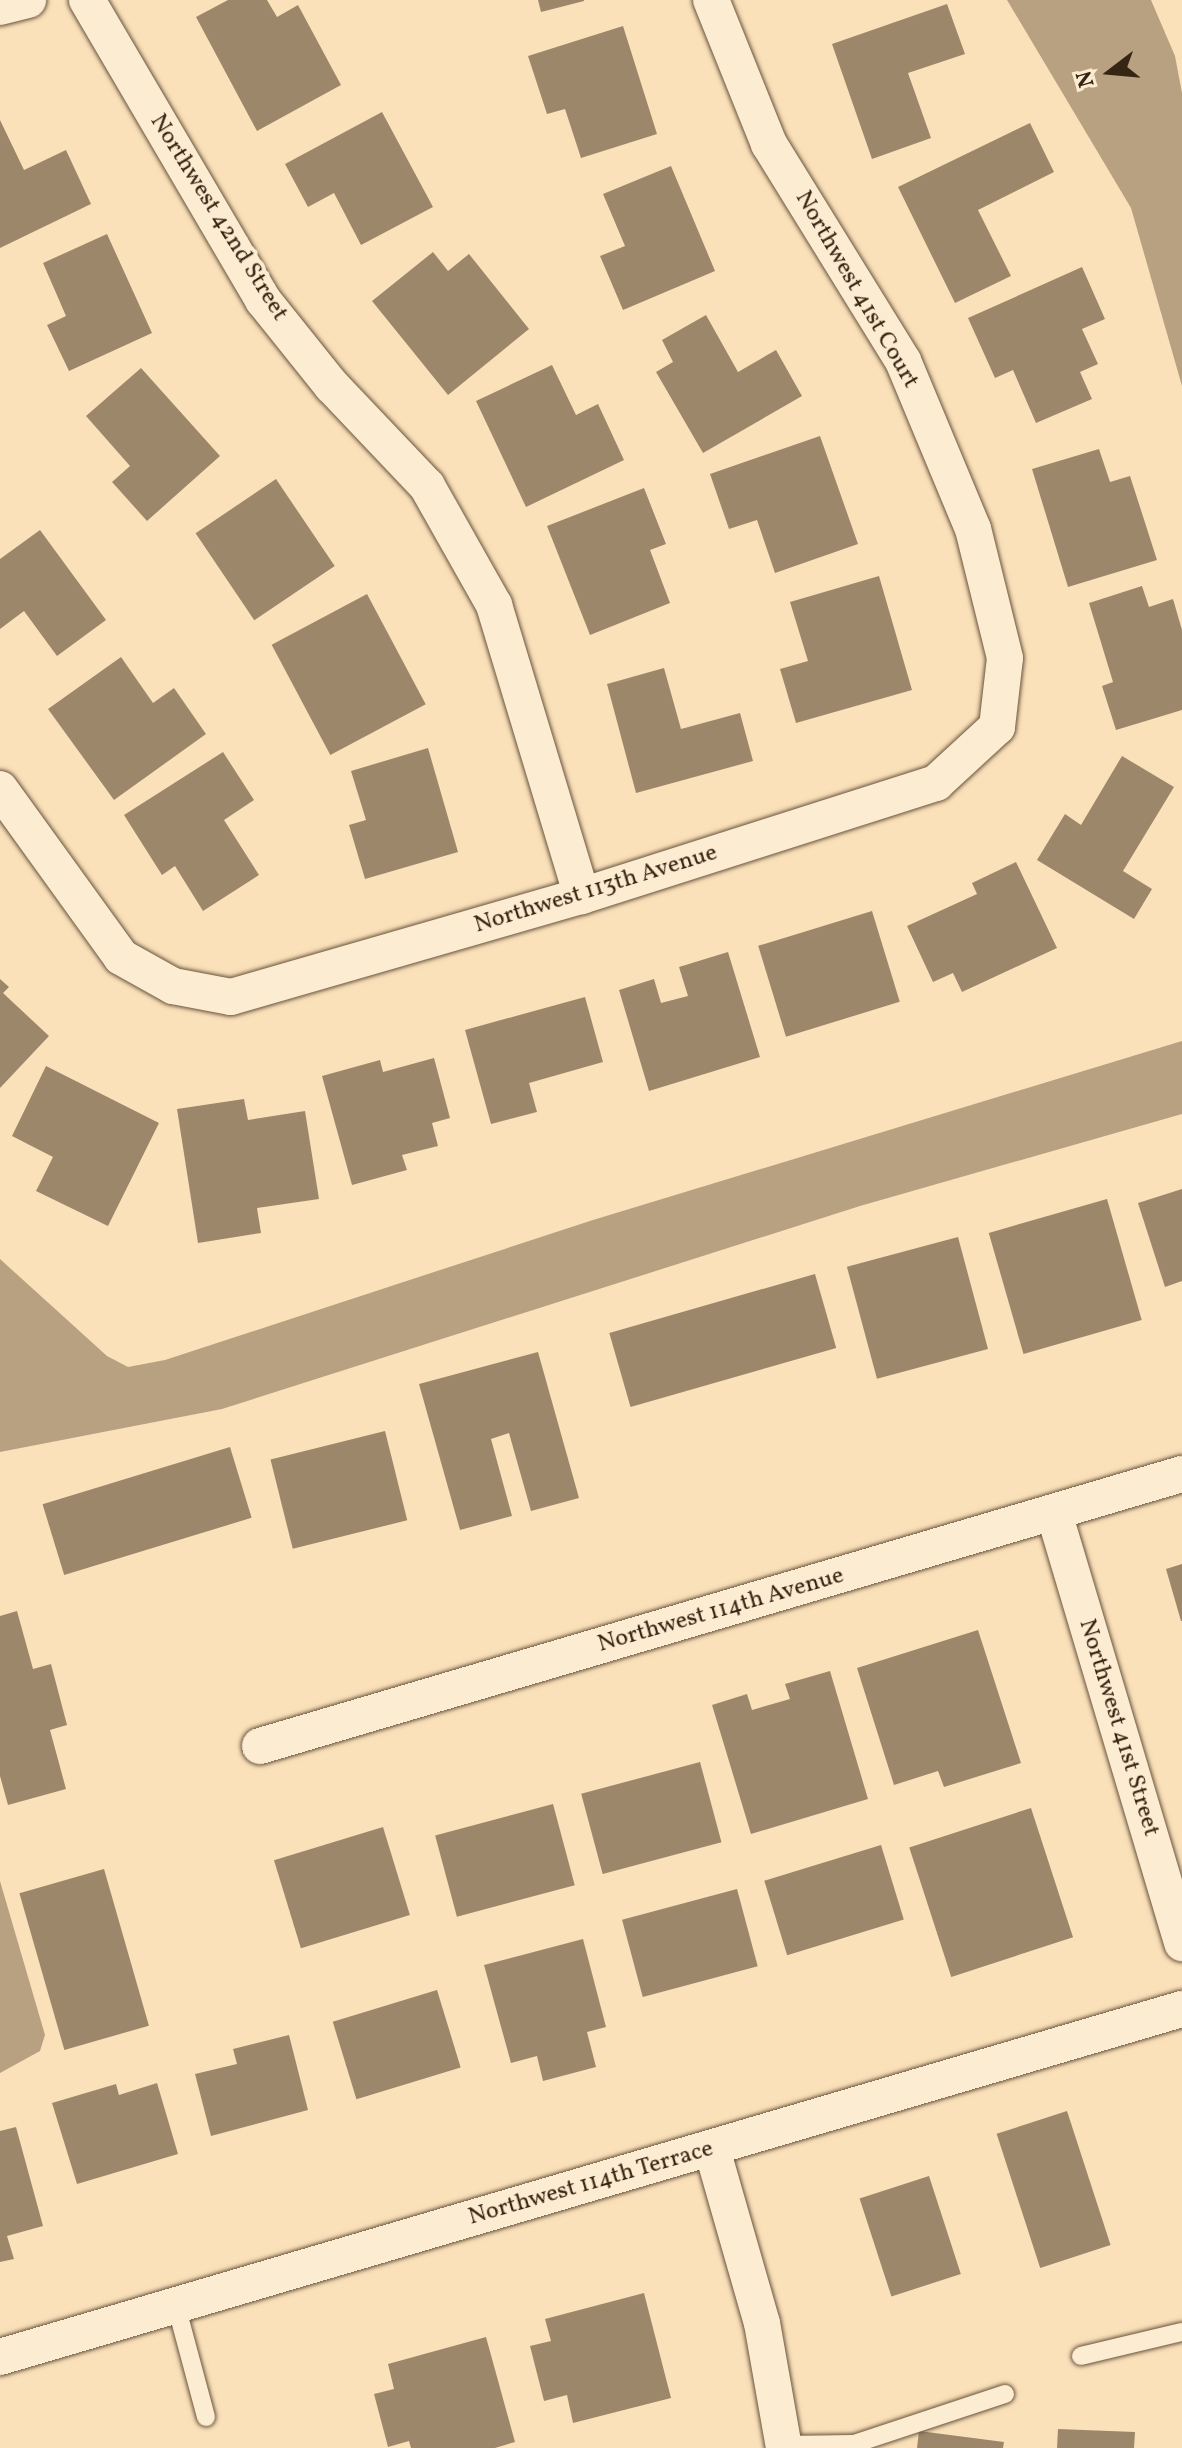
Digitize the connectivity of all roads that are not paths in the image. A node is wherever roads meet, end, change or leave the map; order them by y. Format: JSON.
{"nodes":[{"id":1,"x":28,"y":0,"type":"edge"},
{"id":2,"x":87,"y":0,"type":"edge"},
{"id":3,"x":711,"y":0,"type":"edge"},
{"id":4,"x":0,"y":7,"type":"edge"},
{"id":5,"x":997,"y":727,"type":"joint"},
{"id":6,"x":0,"y":789,"type":"edge"},
{"id":7,"x":582,"y":896,"type":"junction"},
{"id":8,"x":1182,"y":1474,"type":"edge"},
{"id":9,"x":1054,"y":1513,"type":"junction"},
{"id":10,"x":260,"y":1746,"type":"dead end"},
{"id":11,"x":1182,"y":1943,"type":"edge"},
{"id":12,"x":1182,"y":2009,"type":"edge"},
{"id":13,"x":712,"y":2149,"type":"junction"},
{"id":14,"x":176,"y":2305,"type":"junction"},
{"id":15,"x":1182,"y":2332,"type":"edge"},
{"id":16,"x":1081,"y":2356,"type":"dead end"},
{"id":17,"x":0,"y":2357,"type":"edge"},
{"id":18,"x":1005,"y":2394,"type":"dead end"},
{"id":19,"x":206,"y":2417,"type":"dead end"},
{"id":20,"x":784,"y":2446,"type":"edge"},
{"id":21,"x":854,"y":2446,"type":"edge"}],
"edges":[{"from":1,"to":4,"type":"street"},
{"from":2,"to":7,"type":"street","name":"Northwest 42nd Street"},
{"from":3,"to":5,"type":"street","name":"Northwest 41st Court"},
{"from":5,"to":7,"type":"street","name":"Northwest 113th Avenue"},
{"from":6,"to":7,"type":"street","name":"Northwest 113th Avenue"},
{"from":8,"to":9,"type":"street","name":"Northwest 114th Avenue"},
{"from":9,"to":10,"type":"street","name":"Northwest 114th Avenue"},
{"from":9,"to":11,"type":"street","name":"Northwest 41st Street"},
{"from":12,"to":13,"type":"street","name":"Northwest 114th Terrace"},
{"from":13,"to":14,"type":"street","name":"Northwest 114th Terrace"},
{"from":13,"to":20,"type":"street"},
{"from":14,"to":17,"type":"street","name":"Northwest 114th Terrace"},
{"from":14,"to":19,"type":"lane"},
{"from":15,"to":16,"type":"lane"},
{"from":18,"to":21,"type":"lane"},
{"from":20,"to":21,"type":"lane"}]}
